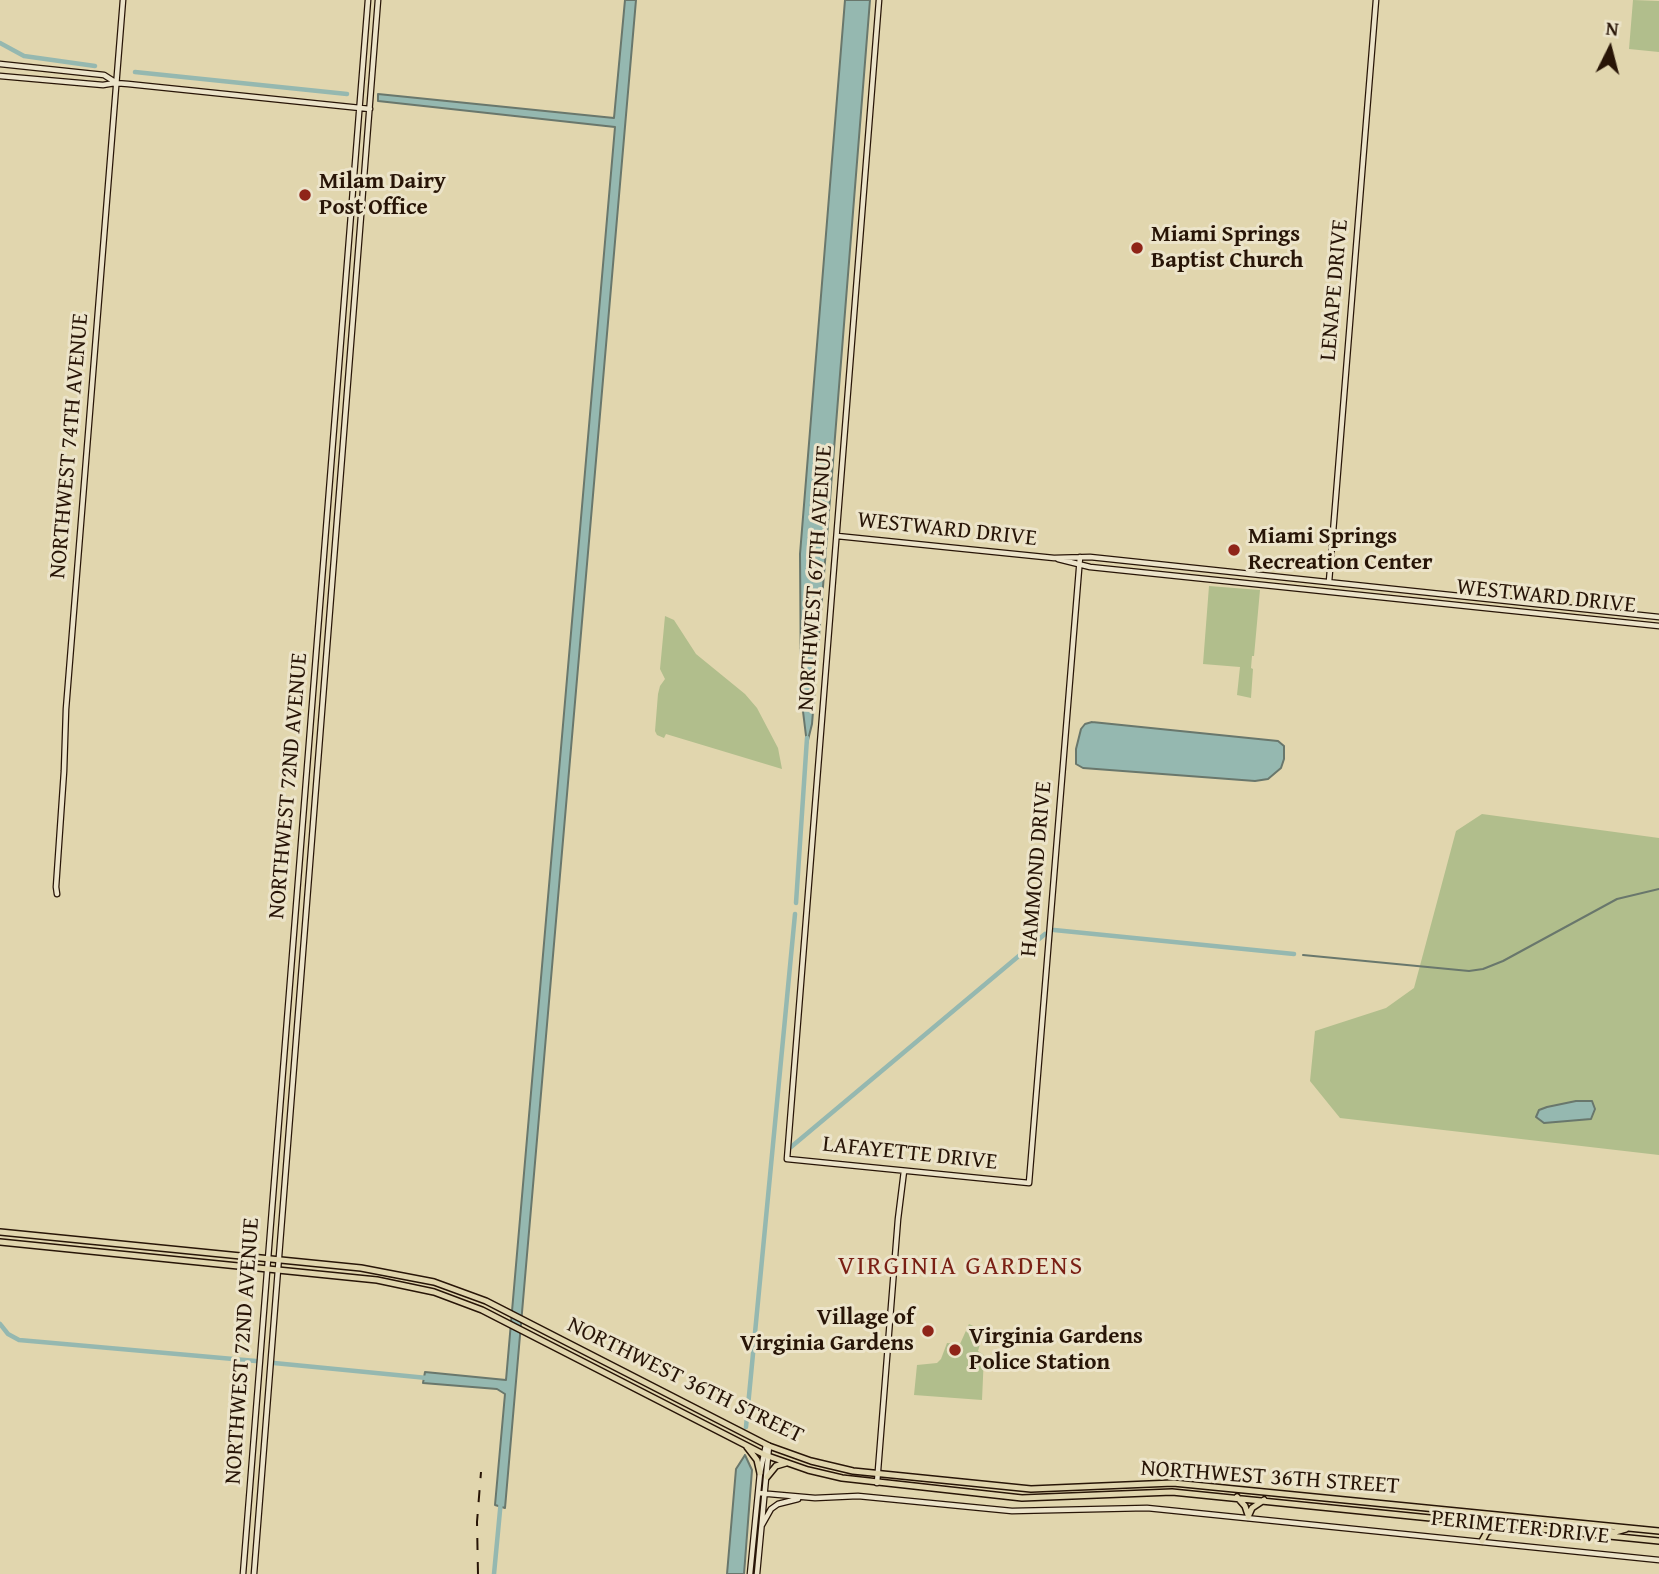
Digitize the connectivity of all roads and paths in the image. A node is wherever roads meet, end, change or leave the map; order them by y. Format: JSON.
{"nodes":[{"id":1,"x":124,"y":0,"type":"edge"},
{"id":2,"x":368,"y":0,"type":"edge"},
{"id":3,"x":378,"y":0,"type":"edge"},
{"id":4,"x":879,"y":0,"type":"edge"},
{"id":5,"x":1376,"y":0,"type":"edge"},
{"id":6,"x":0,"y":64,"type":"edge"},
{"id":7,"x":0,"y":76,"type":"edge"},
{"id":8,"x":115,"y":83,"type":"junction"},
{"id":9,"x":359,"y":108,"type":"junction"},
{"id":10,"x":370,"y":109,"type":"junction"},
{"id":11,"x":837,"y":536,"type":"junction"},
{"id":12,"x":1080,"y":557,"type":"junction"},
{"id":13,"x":1054,"y":558,"type":"junction"},
{"id":14,"x":1079,"y":565,"type":"junction"},
{"id":15,"x":1329,"y":582,"type":"junction"},
{"id":16,"x":1659,"y":617,"type":"edge"},
{"id":17,"x":1659,"y":626,"type":"edge"},
{"id":18,"x":315,"y":688,"type":"junction"},
{"id":19,"x":324,"y":696,"type":"junction"},
{"id":20,"x":57,"y":894,"type":"dead end"},
{"id":21,"x":306,"y":915,"type":"junction"},
{"id":22,"x":295,"y":922,"type":"junction"},
{"id":23,"x":787,"y":1159,"type":"joint"},
{"id":24,"x":904,"y":1171,"type":"junction"},
{"id":25,"x":1029,"y":1184,"type":"joint"},
{"id":26,"x":0,"y":1232,"type":"edge"},
{"id":27,"x":87,"y":1241,"type":"junction"},
{"id":28,"x":0,"y":1242,"type":"edge"},
{"id":29,"x":86,"y":1251,"type":"junction"},
{"id":30,"x":268,"y":1259,"type":"junction"},
{"id":31,"x":279,"y":1260,"type":"junction"},
{"id":32,"x":267,"y":1270,"type":"junction"},
{"id":33,"x":278,"y":1271,"type":"junction"},
{"id":34,"x":745,"y":1445,"type":"junction"},
{"id":35,"x":768,"y":1446,"type":"junction"},
{"id":36,"x":767,"y":1455,"type":"junction"},
{"id":37,"x":786,"y":1463,"type":"junction"},
{"id":38,"x":760,"y":1473,"type":"junction"},
{"id":39,"x":878,"y":1474,"type":"junction"},
{"id":40,"x":767,"y":1477,"type":"junction"},
{"id":41,"x":877,"y":1483,"type":"junction"},
{"id":42,"x":1155,"y":1483,"type":"junction"},
{"id":43,"x":250,"y":1487,"type":"junction"},
{"id":44,"x":260,"y":1487,"type":"junction"},
{"id":45,"x":1009,"y":1488,"type":"junction"},
{"id":46,"x":1156,"y":1492,"type":"junction"},
{"id":47,"x":758,"y":1493,"type":"junction"},
{"id":48,"x":765,"y":1493,"type":"junction"},
{"id":49,"x":805,"y":1497,"type":"junction"},
{"id":50,"x":1008,"y":1497,"type":"junction"},
{"id":51,"x":1237,"y":1497,"type":"junction"},
{"id":52,"x":1265,"y":1500,"type":"junction"},
{"id":53,"x":1381,"y":1503,"type":"junction"},
{"id":54,"x":1380,"y":1512,"type":"junction"},
{"id":55,"x":1484,"y":1513,"type":"junction"},
{"id":56,"x":1248,"y":1517,"type":"junction"},
{"id":57,"x":1472,"y":1522,"type":"junction"},
{"id":58,"x":1564,"y":1522,"type":"junction"},
{"id":59,"x":1493,"y":1524,"type":"junction"},
{"id":60,"x":1501,"y":1524,"type":"junction"},
{"id":61,"x":761,"y":1527,"type":"junction"},
{"id":62,"x":1551,"y":1529,"type":"junction"},
{"id":63,"x":1629,"y":1529,"type":"junction"},
{"id":64,"x":1659,"y":1531,"type":"edge"},
{"id":65,"x":1591,"y":1534,"type":"junction"},
{"id":66,"x":1635,"y":1538,"type":"junction"},
{"id":67,"x":1482,"y":1541,"type":"junction"},
{"id":68,"x":1659,"y":1541,"type":"edge"},
{"id":69,"x":1659,"y":1560,"type":"edge"},
{"id":70,"x":243,"y":1574,"type":"edge"},
{"id":71,"x":254,"y":1574,"type":"edge"},
{"id":72,"x":750,"y":1574,"type":"edge"},
{"id":73,"x":757,"y":1574,"type":"edge"}],
"edges":[{"from":1,"to":8,"type":"street","name":"NORTHWEST 74TH AVENUE"},
{"from":2,"to":9,"type":"street","name":"NORTHWEST 72ND AVENUE"},
{"from":3,"to":10,"type":"street","name":"NORTHWEST 72ND AVENUE"},
{"from":4,"to":11,"type":"street","name":"NORTHWEST 67TH AVENUE"},
{"from":5,"to":15,"type":"street","name":"LENAPE DRIVE"},
{"from":6,"to":8,"type":"street"},
{"from":7,"to":8,"type":"street"},
{"from":8,"to":9,"type":"street"},
{"from":8,"to":20,"type":"street","name":"NORTHWEST 74TH AVENUE"},
{"from":9,"to":10,"type":"street"},
{"from":9,"to":18,"type":"street","name":"NORTHWEST 72ND AVENUE"},
{"from":10,"to":19,"type":"street","name":"NORTHWEST 72ND AVENUE"},
{"from":11,"to":13,"type":"street","name":"WESTWARD DRIVE"},
{"from":11,"to":23,"type":"street","name":"NORTHWEST 67TH AVENUE"},
{"from":12,"to":13,"type":"street","name":"WESTWARD DRIVE"},
{"from":12,"to":14,"type":"street","name":"HAMMOND DRIVE"},
{"from":12,"to":15,"type":"street","name":"WESTWARD DRIVE"},
{"from":13,"to":14,"type":"street","name":"WESTWARD DRIVE"},
{"from":14,"to":17,"type":"street","name":"WESTWARD DRIVE"},
{"from":14,"to":25,"type":"street","name":"HAMMOND DRIVE"},
{"from":15,"to":16,"type":"street","name":"WESTWARD DRIVE"},
{"from":18,"to":19,"type":"street"},
{"from":18,"to":22,"type":"street","name":"NORTHWEST 72ND AVENUE"},
{"from":19,"to":21,"type":"street","name":"NORTHWEST 72ND AVENUE"},
{"from":21,"to":22,"type":"street"},
{"from":21,"to":31,"type":"street","name":"NORTHWEST 72ND AVENUE"},
{"from":22,"to":30,"type":"street","name":"NORTHWEST 72ND AVENUE"},
{"from":23,"to":24,"type":"street","name":"LAFAYETTE DRIVE"},
{"from":24,"to":25,"type":"street","name":"LAFAYETTE DRIVE"},
{"from":24,"to":39,"type":"street"},
{"from":26,"to":27,"type":"main road","name":"NORTHWEST 36TH STREET"},
{"from":27,"to":29,"type":"main road"},
{"from":27,"to":30,"type":"main road","name":"NORTHWEST 36TH STREET"},
{"from":28,"to":29,"type":"main road","name":"NORTHWEST 36TH STREET"},
{"from":29,"to":32,"type":"main road","name":"NORTHWEST 36TH STREET"},
{"from":30,"to":31,"type":"main road","name":"NORTHWEST 36TH STREET"},
{"from":30,"to":32,"type":"street","name":"NORTHWEST 72ND AVENUE"},
{"from":31,"to":33,"type":"street","name":"NORTHWEST 72ND AVENUE"},
{"from":31,"to":35,"type":"main road","name":"NORTHWEST 36TH STREET"},
{"from":32,"to":33,"type":"main road","name":"NORTHWEST 36TH STREET"},
{"from":32,"to":43,"type":"street","name":"NORTHWEST 72ND AVENUE"},
{"from":33,"to":34,"type":"main road","name":"NORTHWEST 36TH STREET"},
{"from":33,"to":44,"type":"street","name":"NORTHWEST 72ND AVENUE"},
{"from":34,"to":36,"type":"main road","name":"NORTHWEST 36TH STREET"},
{"from":34,"to":38,"type":"main road"},
{"from":35,"to":36,"type":"street"},
{"from":35,"to":39,"type":"main road","name":"NORTHWEST 36TH STREET"},
{"from":36,"to":37,"type":"main road","name":"NORTHWEST 36TH STREET"},
{"from":36,"to":38,"type":"street"},
{"from":36,"to":40,"type":"street"},
{"from":37,"to":40,"type":"main road"},
{"from":37,"to":41,"type":"main road","name":"NORTHWEST 36TH STREET"},
{"from":38,"to":47,"type":"street"},
{"from":39,"to":41,"type":"street"},
{"from":39,"to":45,"type":"main road","name":"NORTHWEST 36TH STREET"},
{"from":40,"to":48,"type":"street"},
{"from":41,"to":50,"type":"main road","name":"NORTHWEST 36TH STREET"},
{"from":42,"to":45,"type":"main road","name":"NORTHWEST 36TH STREET"},
{"from":42,"to":46,"type":"main road"},
{"from":42,"to":53,"type":"main road","name":"NORTHWEST 36TH STREET"},
{"from":43,"to":44,"type":"street"},
{"from":43,"to":70,"type":"street","name":"NORTHWEST 72ND AVENUE"},
{"from":44,"to":71,"type":"street","name":"NORTHWEST 72ND AVENUE"},
{"from":45,"to":50,"type":"main road"},
{"from":46,"to":50,"type":"main road","name":"NORTHWEST 36TH STREET"},
{"from":46,"to":51,"type":"main road","name":"NORTHWEST 36TH STREET"},
{"from":47,"to":48,"type":"street"},
{"from":47,"to":72,"type":"street"},
{"from":48,"to":49,"type":"street"},
{"from":48,"to":61,"type":"street"},
{"from":49,"to":56,"type":"street","name":"PERIMETER DRIVE"},
{"from":49,"to":61,"type":"street"},
{"from":51,"to":52,"type":"main road","name":"NORTHWEST 36TH STREET"},
{"from":51,"to":56,"type":"main road"},
{"from":52,"to":54,"type":"main road","name":"NORTHWEST 36TH STREET"},
{"from":52,"to":56,"type":"main road"},
{"from":53,"to":54,"type":"main road"},
{"from":53,"to":55,"type":"main road","name":"NORTHWEST 36TH STREET"},
{"from":54,"to":57,"type":"main road","name":"NORTHWEST 36TH STREET"},
{"from":55,"to":57,"type":"main road"},
{"from":55,"to":58,"type":"main road","name":"NORTHWEST 36TH STREET"},
{"from":55,"to":59,"type":"main road"},
{"from":56,"to":67,"type":"street","name":"PERIMETER DRIVE"},
{"from":57,"to":59,"type":"main road","name":"NORTHWEST 36TH STREET"},
{"from":58,"to":62,"type":"main road"},
{"from":58,"to":63,"type":"main road","name":"NORTHWEST 36TH STREET"},
{"from":59,"to":60,"type":"main road","name":"NORTHWEST 36TH STREET"},
{"from":60,"to":62,"type":"main road","name":"NORTHWEST 36TH STREET"},
{"from":60,"to":67,"type":"main road"},
{"from":61,"to":73,"type":"street"},
{"from":62,"to":65,"type":"main road","name":"NORTHWEST 36TH STREET"},
{"from":63,"to":64,"type":"main road","name":"NORTHWEST 36TH STREET"},
{"from":63,"to":65,"type":"main road"},
{"from":63,"to":66,"type":"main road"},
{"from":65,"to":66,"type":"main road","name":"NORTHWEST 36TH STREET"},
{"from":66,"to":68,"type":"main road","name":"NORTHWEST 36TH STREET"},
{"from":67,"to":69,"type":"street","name":"PERIMETER DRIVE"}]}
